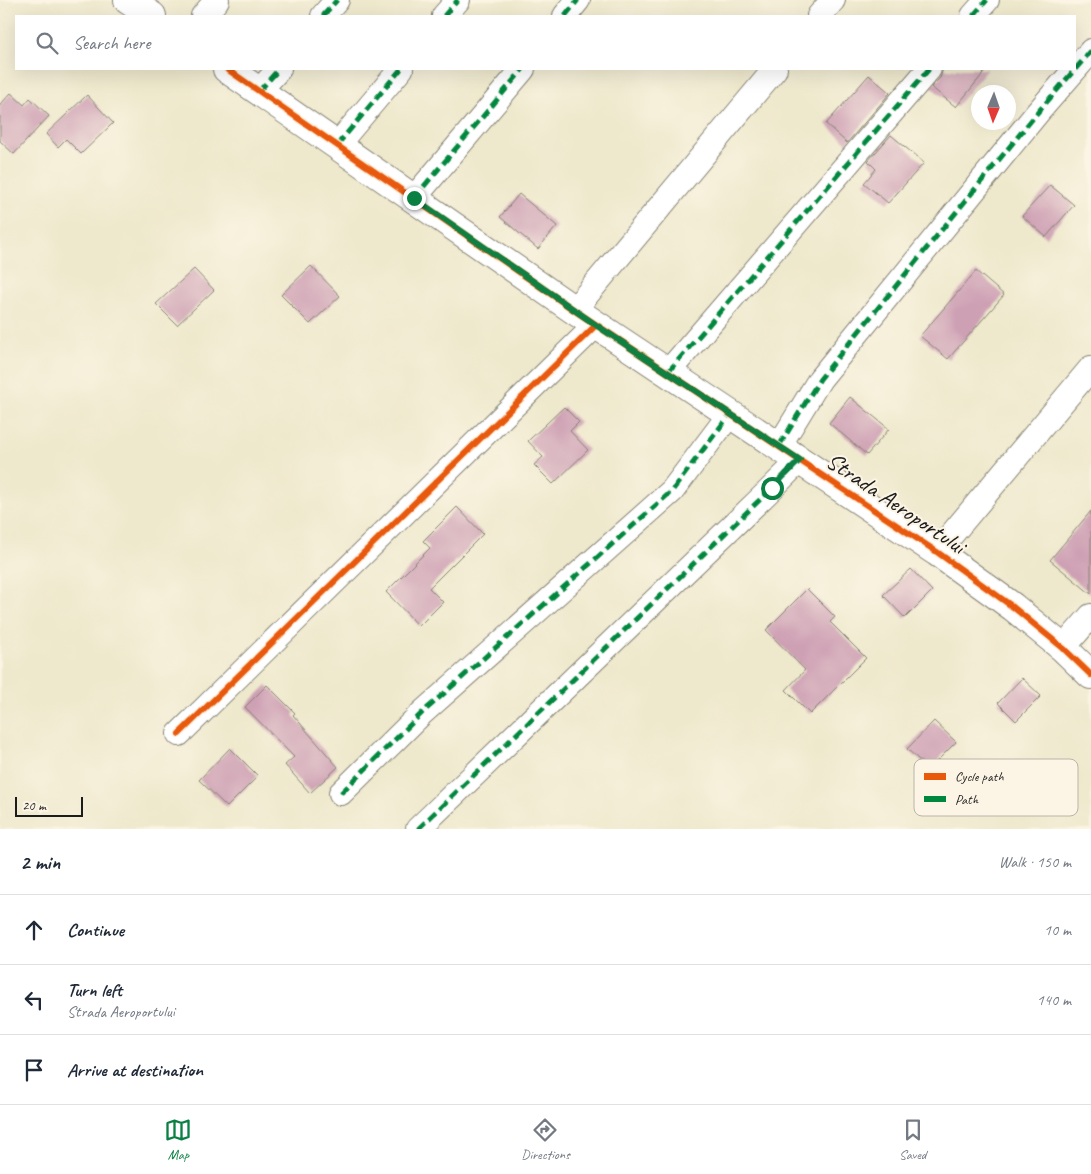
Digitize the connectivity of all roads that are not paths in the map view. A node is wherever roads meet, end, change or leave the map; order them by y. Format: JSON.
{"nodes":[{"id":1,"x":128,"y":0,"type":"edge"},
{"id":2,"x":217,"y":0,"type":"edge"},
{"id":3,"x":337,"y":0,"type":"edge"},
{"id":4,"x":458,"y":0,"type":"edge"},
{"id":5,"x":578,"y":0,"type":"edge"},
{"id":6,"x":833,"y":0,"type":"edge"},
{"id":7,"x":987,"y":0,"type":"edge"},
{"id":8,"x":150,"y":15,"type":"edge"},
{"id":9,"x":204,"y":15,"type":"edge"},
{"id":10,"x":324,"y":15,"type":"edge"},
{"id":11,"x":445,"y":15,"type":"edge"},
{"id":12,"x":566,"y":15,"type":"edge"},
{"id":13,"x":820,"y":15,"type":"edge"},
{"id":14,"x":974,"y":15,"type":"edge"},
{"id":15,"x":1091,"y":51,"type":"edge"},
{"id":16,"x":1076,"y":68,"type":"edge"},
{"id":17,"x":228,"y":70,"type":"edge"},
{"id":18,"x":277,"y":70,"type":"edge"},
{"id":19,"x":400,"y":70,"type":"edge"},
{"id":20,"x":522,"y":70,"type":"edge"},
{"id":21,"x":774,"y":70,"type":"edge"},
{"id":22,"x":928,"y":70,"type":"edge"},
{"id":23,"x":1074,"y":70,"type":"edge"},
{"id":24,"x":259,"y":92,"type":"junction"},
{"id":25,"x":337,"y":145,"type":"junction"},
{"id":26,"x":414,"y":198,"type":"junction"},
{"id":27,"x":574,"y":310,"type":"junction"},
{"id":28,"x":596,"y":325,"type":"junction"},
{"id":29,"x":1091,"y":368,"type":"edge"},
{"id":30,"x":668,"y":372,"type":"junction"},
{"id":31,"x":730,"y":414,"type":"junction"},
{"id":32,"x":789,"y":453,"type":"junction"},
{"id":33,"x":937,"y":552,"type":"junction"},
{"id":34,"x":1091,"y":616,"type":"edge"},
{"id":35,"x":1063,"y":648,"type":"junction"},
{"id":36,"x":1091,"y":674,"type":"edge"},
{"id":37,"x":179,"y":734,"type":"dead end"},
{"id":38,"x":341,"y":793,"type":"dead end"},
{"id":39,"x":418,"y":829,"type":"edge"}],
"edges":[{"from":1,"to":8,"type":"street"},
{"from":2,"to":9,"type":"street"},
{"from":3,"to":10,"type":"street"},
{"from":4,"to":11,"type":"street"},
{"from":5,"to":12,"type":"street"},
{"from":6,"to":13,"type":"street"},
{"from":7,"to":14,"type":"street"},
{"from":15,"to":16,"type":"street"},
{"from":17,"to":24,"type":"street","name":"Strada Aeroportului"},
{"from":18,"to":24,"type":"street"},
{"from":19,"to":25,"type":"street"},
{"from":20,"to":26,"type":"street"},
{"from":21,"to":27,"type":"street"},
{"from":22,"to":30,"type":"street"},
{"from":23,"to":32,"type":"street"},
{"from":24,"to":25,"type":"street","name":"Strada Aeroportului"},
{"from":25,"to":26,"type":"street","name":"Strada Aeroportului"},
{"from":26,"to":27,"type":"street","name":"Strada Aeroportului"},
{"from":27,"to":28,"type":"street","name":"Strada Aeroportului"},
{"from":28,"to":30,"type":"street","name":"Strada Aeroportului"},
{"from":28,"to":37,"type":"street"},
{"from":29,"to":33,"type":"street","name":"Strada Aeroportului"},
{"from":30,"to":31,"type":"street","name":"Strada Aeroportului"},
{"from":31,"to":32,"type":"street","name":"Strada Aeroportului"},
{"from":31,"to":38,"type":"street"},
{"from":32,"to":33,"type":"street","name":"Strada Aeroportului"},
{"from":32,"to":39,"type":"street"},
{"from":33,"to":35,"type":"street","name":"Strada Aeroportului"},
{"from":34,"to":35,"type":"street"},
{"from":35,"to":36,"type":"street","name":"Strada Aeroportului"}]}
